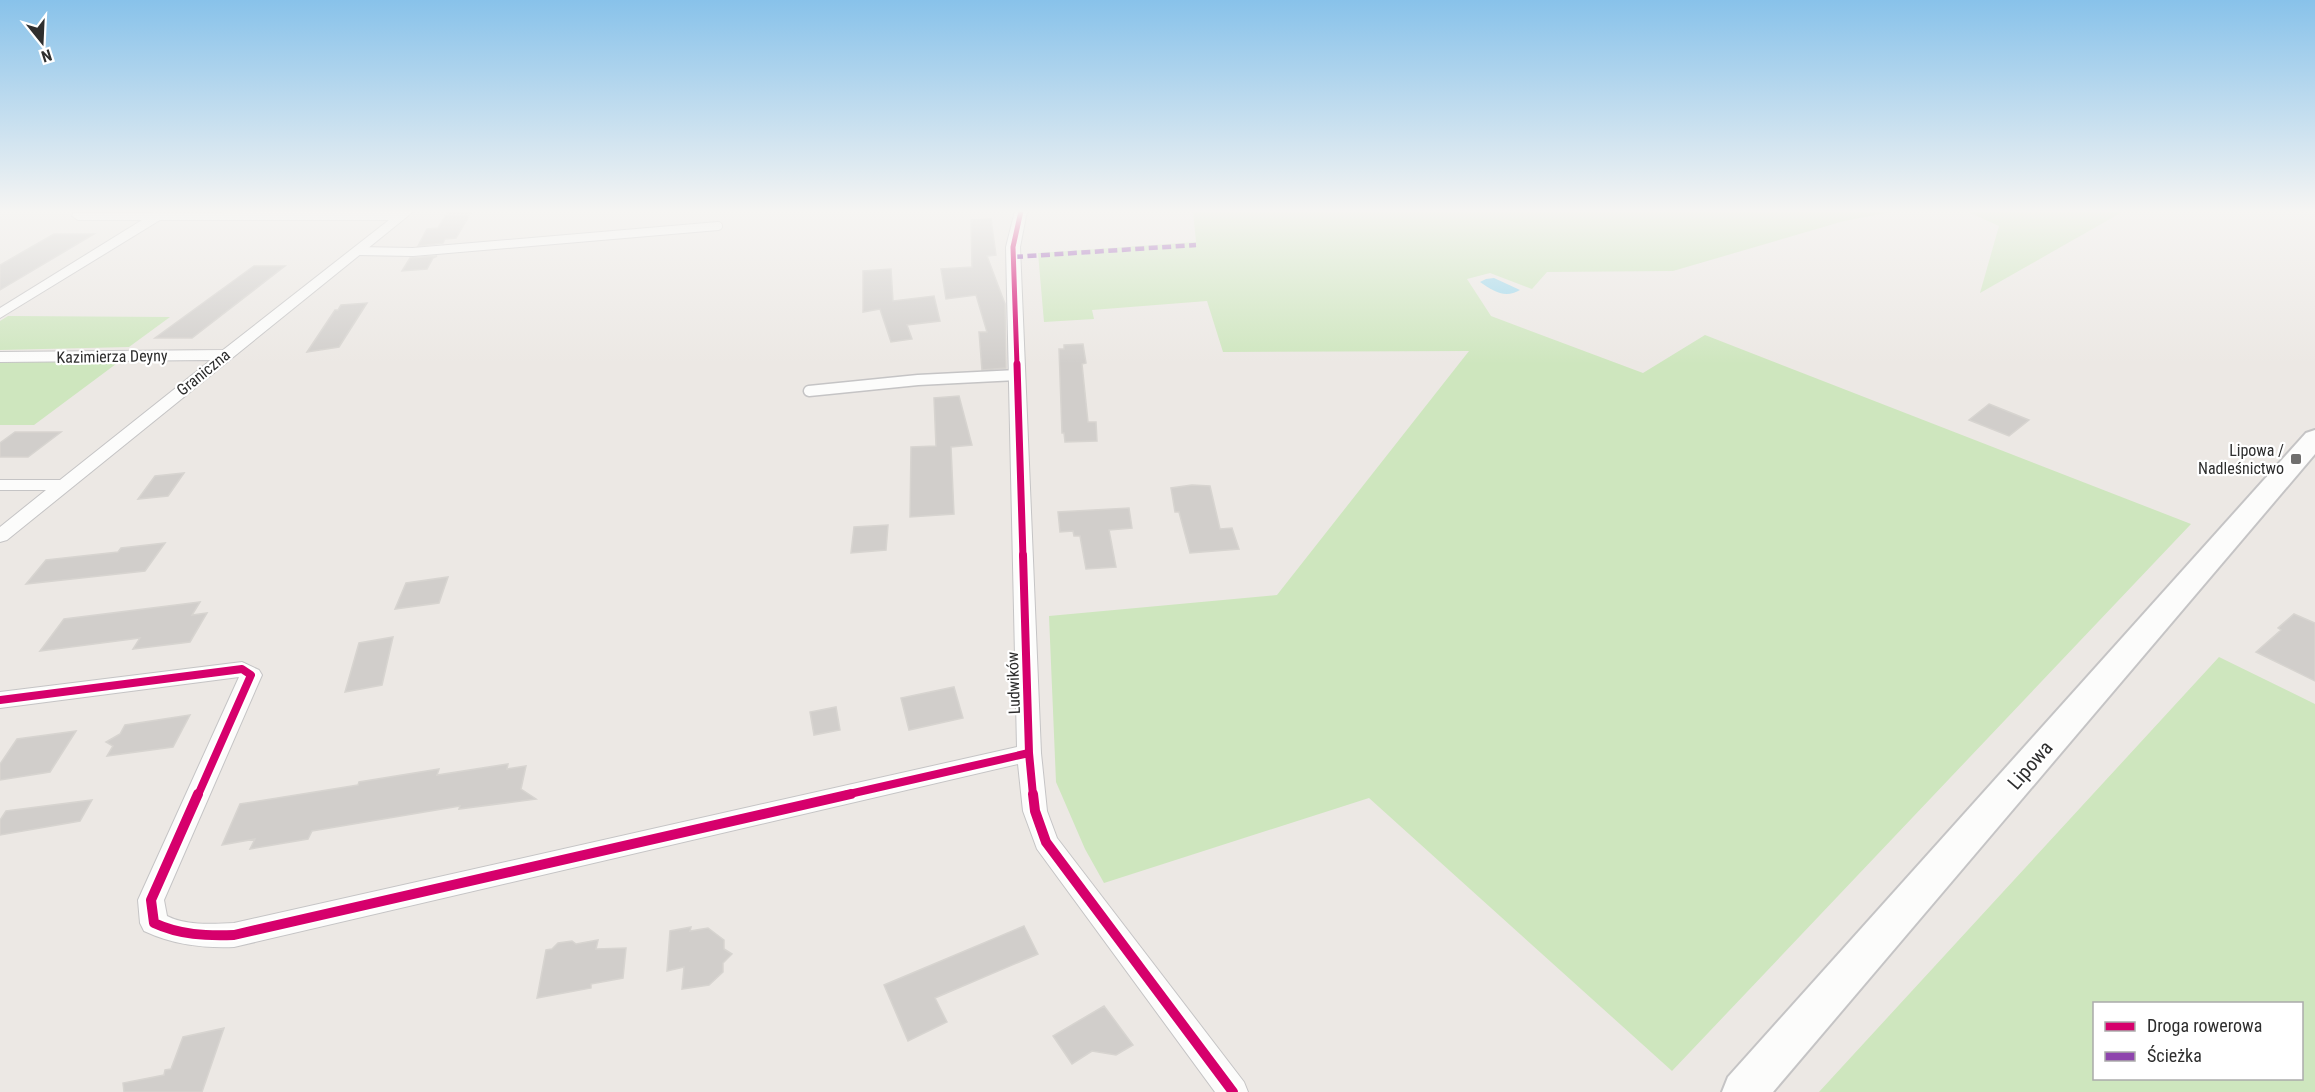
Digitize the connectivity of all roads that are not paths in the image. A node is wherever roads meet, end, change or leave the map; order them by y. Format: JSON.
{"nodes":[{"id":1,"x":84,"y":262,"type":"edge"},
{"id":2,"x":343,"y":262,"type":"edge"},
{"id":3,"x":1013,"y":262,"type":"edge"},
{"id":4,"x":0,"y":314,"type":"edge"},
{"id":5,"x":225,"y":355,"type":"junction"},
{"id":6,"x":0,"y":357,"type":"edge"},
{"id":7,"x":1017,"y":375,"type":"junction"},
{"id":8,"x":809,"y":392,"type":"dead end"},
{"id":9,"x":2315,"y":438,"type":"edge"},
{"id":10,"x":0,"y":485,"type":"edge"},
{"id":11,"x":63,"y":485,"type":"junction"},
{"id":12,"x":0,"y":536,"type":"edge"},
{"id":13,"x":0,"y":700,"type":"edge"},
{"id":14,"x":1029,"y":753,"type":"junction"},
{"id":15,"x":1233,"y":1092,"type":"edge"},
{"id":16,"x":1744,"y":1092,"type":"edge"}],
"edges":[{"from":1,"to":4,"type":"street"},
{"from":2,"to":5,"type":"street","name":"Graniczna"},
{"from":3,"to":7,"type":"street","name":"Ludwików"},
{"from":5,"to":6,"type":"street","name":"Kazimierza Deyny"},
{"from":5,"to":11,"type":"street","name":"Graniczna"},
{"from":7,"to":8,"type":"lane"},
{"from":7,"to":14,"type":"street","name":"Ludwików"},
{"from":9,"to":16,"type":"main road","name":"Lipowa"},
{"from":10,"to":11,"type":"street"},
{"from":11,"to":12,"type":"street","name":"Graniczna"},
{"from":13,"to":14,"type":"street"},
{"from":14,"to":15,"type":"street","name":"Ludwików"}]}
